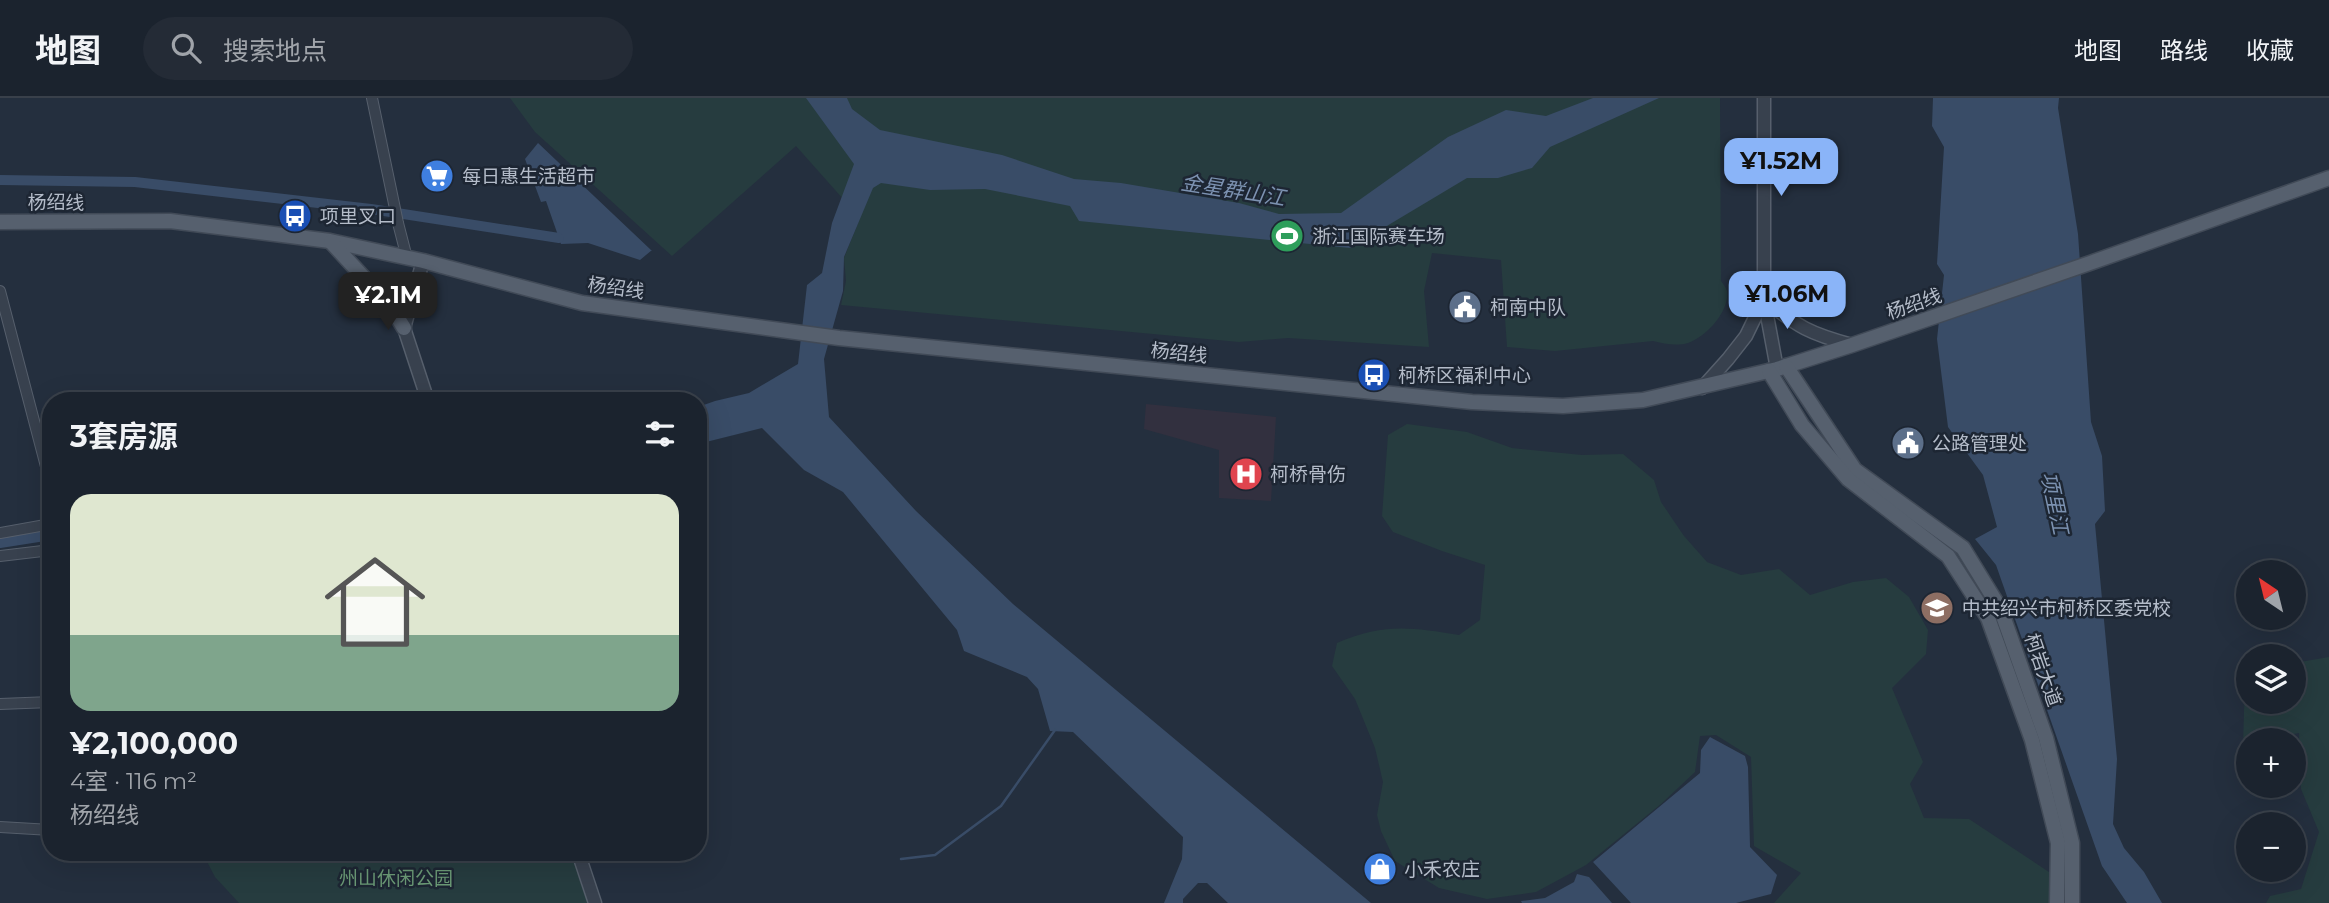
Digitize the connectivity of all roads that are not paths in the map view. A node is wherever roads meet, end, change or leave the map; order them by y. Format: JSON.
{"nodes":[{"id":1,"x":372,"y":98,"type":"edge"},
{"id":2,"x":1764,"y":98,"type":"edge"},
{"id":3,"x":2329,"y":177,"type":"edge"},
{"id":4,"x":0,"y":222,"type":"edge"},
{"id":5,"x":330,"y":241,"type":"junction"},
{"id":6,"x":407,"y":258,"type":"junction"},
{"id":7,"x":423,"y":261,"type":"junction"},
{"id":8,"x":0,"y":291,"type":"edge"},
{"id":9,"x":1764,"y":299,"type":"junction"},
{"id":10,"x":404,"y":328,"type":"junction"},
{"id":11,"x":1852,"y":345,"type":"junction"},
{"id":12,"x":1778,"y":369,"type":"junction"},
{"id":13,"x":1702,"y":388,"type":"junction"},
{"id":14,"x":425,"y":392,"type":"edge"},
{"id":15,"x":42,"y":451,"type":"edge"},
{"id":16,"x":42,"y":526,"type":"edge"},
{"id":17,"x":0,"y":533,"type":"edge"},
{"id":18,"x":42,"y":551,"type":"edge"},
{"id":19,"x":0,"y":556,"type":"edge"},
{"id":20,"x":42,"y":702,"type":"edge"},
{"id":21,"x":0,"y":704,"type":"edge"},
{"id":22,"x":0,"y":827,"type":"edge"},
{"id":23,"x":42,"y":829,"type":"edge"},
{"id":24,"x":581,"y":861,"type":"edge"},
{"id":25,"x":595,"y":903,"type":"edge"},
{"id":26,"x":2057,"y":903,"type":"edge"},
{"id":27,"x":2072,"y":903,"type":"edge"}],
"edges":[{"from":1,"to":6,"type":"street"},
{"from":2,"to":9,"type":"street","name":"柯岩大道"},
{"from":3,"to":11,"type":"main road","name":"杨绍线"},
{"from":4,"to":5,"type":"main road","name":"杨绍线"},
{"from":5,"to":6,"type":"main road","name":"杨绍线"},
{"from":5,"to":10,"type":"main road"},
{"from":6,"to":7,"type":"main road","name":"杨绍线"},
{"from":7,"to":10,"type":"street"},
{"from":7,"to":13,"type":"main road","name":"杨绍线"},
{"from":8,"to":15,"type":"street"},
{"from":9,"to":11,"type":"street"},
{"from":9,"to":12,"type":"street","name":"柯岩大道"},
{"from":9,"to":13,"type":"street"},
{"from":10,"to":14,"type":"street"},
{"from":11,"to":12,"type":"main road","name":"杨绍线"},
{"from":12,"to":13,"type":"main road","name":"杨绍线"},
{"from":12,"to":26,"type":"main road","name":"柯岩大道"},
{"from":12,"to":27,"type":"main road","name":"柯岩大道"},
{"from":16,"to":17,"type":"street"},
{"from":18,"to":19,"type":"street"},
{"from":20,"to":21,"type":"street"},
{"from":22,"to":23,"type":"street"},
{"from":24,"to":25,"type":"street"}]}
